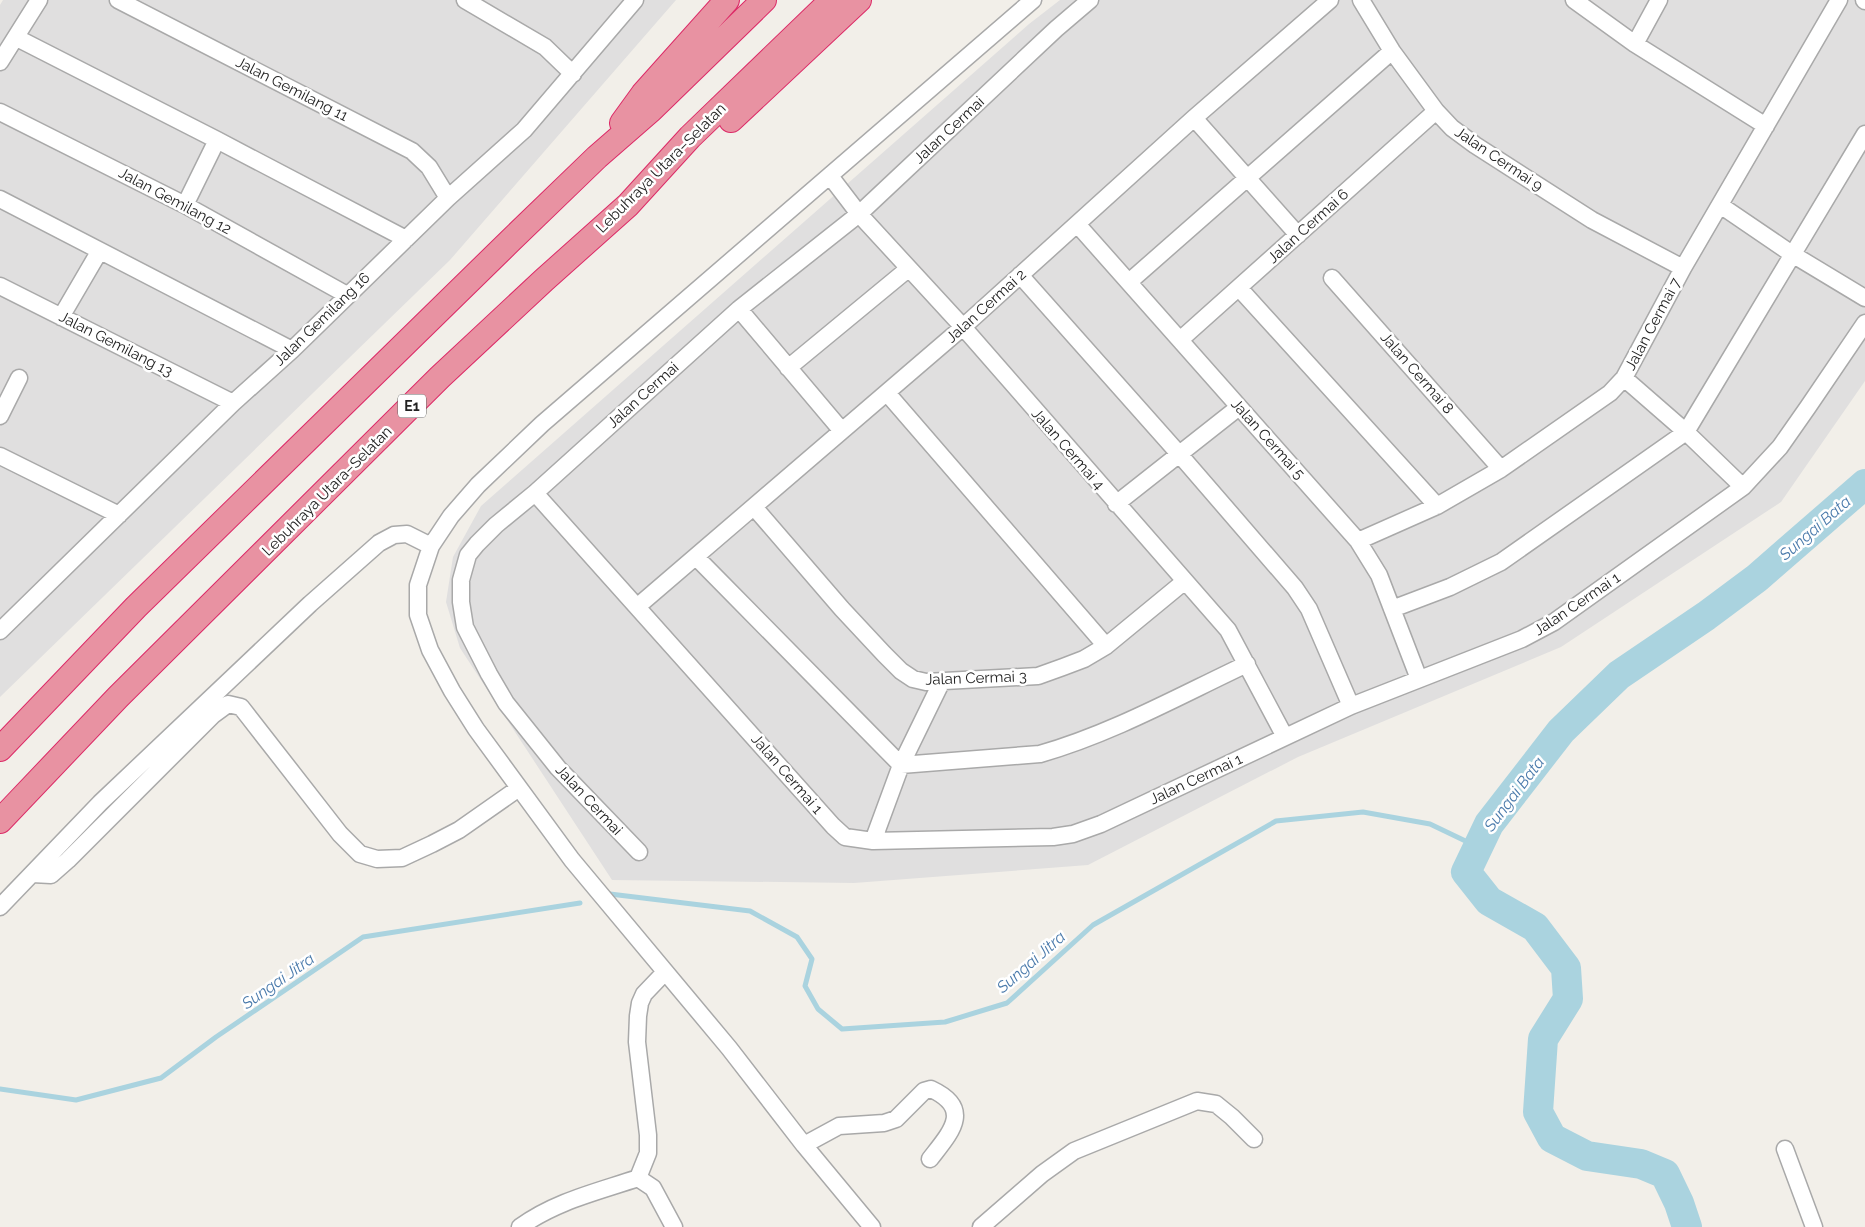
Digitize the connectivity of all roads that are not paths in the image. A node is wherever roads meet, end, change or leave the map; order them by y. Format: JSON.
{"nodes":[{"id":1,"x":39,"y":0,"type":"edge"},
{"id":2,"x":118,"y":0,"type":"edge"},
{"id":3,"x":465,"y":0,"type":"edge"},
{"id":4,"x":635,"y":0,"type":"edge"},
{"id":5,"x":727,"y":0,"type":"edge"},
{"id":6,"x":764,"y":0,"type":"edge"},
{"id":7,"x":832,"y":0,"type":"edge"},
{"id":8,"x":859,"y":0,"type":"edge"},
{"id":9,"x":1033,"y":0,"type":"edge"},
{"id":10,"x":1090,"y":0,"type":"edge"},
{"id":11,"x":1330,"y":0,"type":"edge"},
{"id":12,"x":1361,"y":0,"type":"edge"},
{"id":13,"x":1574,"y":0,"type":"edge"},
{"id":14,"x":1659,"y":0,"type":"edge"},
{"id":15,"x":1839,"y":0,"type":"edge"},
{"id":16,"x":16,"y":38,"type":"junction"},
{"id":17,"x":1635,"y":44,"type":"junction"},
{"id":18,"x":1392,"y":51,"type":"junction"},
{"id":19,"x":0,"y":62,"type":"edge"},
{"id":20,"x":573,"y":74,"type":"junction"},
{"id":21,"x":1436,"y":111,"type":"junction"},
{"id":22,"x":0,"y":112,"type":"edge"},
{"id":23,"x":1194,"y":118,"type":"junction"},
{"id":24,"x":1766,"y":126,"type":"junction"},
{"id":25,"x":1865,"y":134,"type":"edge"},
{"id":26,"x":217,"y":140,"type":"junction"},
{"id":27,"x":597,"y":157,"type":"junction"},
{"id":28,"x":830,"y":176,"type":"junction"},
{"id":29,"x":1248,"y":177,"type":"junction"},
{"id":30,"x":448,"y":198,"type":"junction"},
{"id":31,"x":0,"y":200,"type":"edge"},
{"id":32,"x":184,"y":204,"type":"junction"},
{"id":33,"x":628,"y":205,"type":"junction"},
{"id":34,"x":1720,"y":206,"type":"junction"},
{"id":35,"x":859,"y":214,"type":"junction"},
{"id":36,"x":1077,"y":224,"type":"junction"},
{"id":37,"x":1298,"y":235,"type":"junction"},
{"id":38,"x":406,"y":239,"type":"junction"},
{"id":39,"x":99,"y":252,"type":"junction"},
{"id":40,"x":1792,"y":254,"type":"junction"},
{"id":41,"x":1683,"y":268,"type":"junction"},
{"id":42,"x":908,"y":269,"type":"junction"},
{"id":43,"x":1020,"y":275,"type":"junction"},
{"id":44,"x":1332,"y":278,"type":"dead end"},
{"id":45,"x":1129,"y":282,"type":"junction"},
{"id":46,"x":0,"y":286,"type":"edge"},
{"id":47,"x":1239,"y":288,"type":"junction"},
{"id":48,"x":347,"y":294,"type":"junction"},
{"id":49,"x":1865,"y":298,"type":"edge"},
{"id":50,"x":738,"y":309,"type":"junction"},
{"id":51,"x":61,"y":317,"type":"junction"},
{"id":52,"x":1865,"y":323,"type":"edge"},
{"id":53,"x":963,"y":327,"type":"junction"},
{"id":54,"x":1180,"y":340,"type":"junction"},
{"id":55,"x":292,"y":350,"type":"junction"},
{"id":56,"x":788,"y":368,"type":"junction"},
{"id":57,"x":19,"y":378,"type":"dead end"},
{"id":58,"x":1624,"y":378,"type":"junction"},
{"id":59,"x":887,"y":393,"type":"junction"},
{"id":60,"x":233,"y":403,"type":"junction"},
{"id":61,"x":1239,"y":407,"type":"junction"},
{"id":62,"x":0,"y":416,"type":"edge"},
{"id":63,"x":842,"y":431,"type":"junction"},
{"id":64,"x":1686,"y":432,"type":"junction"},
{"id":65,"x":1180,"y":455,"type":"junction"},
{"id":66,"x":0,"y":456,"type":"edge"},
{"id":67,"x":1501,"y":469,"type":"junction"},
{"id":68,"x":1743,"y":487,"type":"junction"},
{"id":69,"x":535,"y":493,"type":"junction"},
{"id":70,"x":1116,"y":504,"type":"junction"},
{"id":71,"x":1437,"y":506,"type":"junction"},
{"id":72,"x":754,"y":507,"type":"junction"},
{"id":73,"x":119,"y":515,"type":"junction"},
{"id":74,"x":1358,"y":541,"type":"junction"},
{"id":75,"x":431,"y":546,"type":"junction"},
{"id":76,"x":696,"y":557,"type":"junction"},
{"id":77,"x":1184,"y":581,"type":"junction"},
{"id":78,"x":638,"y":606,"type":"junction"},
{"id":79,"x":1392,"y":609,"type":"junction"},
{"id":80,"x":0,"y":631,"type":"edge"},
{"id":81,"x":1106,"y":646,"type":"junction"},
{"id":82,"x":1247,"y":664,"type":"junction"},
{"id":83,"x":1419,"y":679,"type":"junction"},
{"id":84,"x":942,"y":681,"type":"junction"},
{"id":85,"x":1351,"y":706,"type":"junction"},
{"id":86,"x":1285,"y":737,"type":"junction"},
{"id":87,"x":0,"y":749,"type":"edge"},
{"id":88,"x":902,"y":765,"type":"junction"},
{"id":89,"x":519,"y":788,"type":"junction"},
{"id":90,"x":0,"y":821,"type":"edge"},
{"id":91,"x":873,"y":841,"type":"junction"},
{"id":92,"x":638,"y":852,"type":"dead end"},
{"id":93,"x":32,"y":874,"type":"junction"},
{"id":94,"x":0,"y":907,"type":"edge"},
{"id":95,"x":666,"y":972,"type":"junction"},
{"id":96,"x":1254,"y":1139,"type":"dead end"},
{"id":97,"x":804,"y":1145,"type":"junction"},
{"id":98,"x":1785,"y":1149,"type":"dead end"},
{"id":99,"x":930,"y":1159,"type":"dead end"},
{"id":100,"x":638,"y":1178,"type":"junction"},
{"id":101,"x":520,"y":1227,"type":"edge"},
{"id":102,"x":674,"y":1227,"type":"edge"},
{"id":103,"x":872,"y":1227,"type":"edge"},
{"id":104,"x":981,"y":1227,"type":"edge"},
{"id":105,"x":1814,"y":1227,"type":"edge"}],
"edges":[{"from":1,"to":16,"type":"street"},
{"from":2,"to":30,"type":"street","name":"Jalan Gemilang 11"},
{"from":3,"to":20,"type":"street"},
{"from":4,"to":20,"type":"street","name":"Jalan Gemilang 16"},
{"from":5,"to":27,"type":"highway"},
{"from":6,"to":27,"type":"highway"},
{"from":7,"to":33,"type":"highway","name":"Lebuhraya Utara–Selatan","number":"E1"},
{"from":8,"to":33,"type":"highway"},
{"from":9,"to":28,"type":"street"},
{"from":10,"to":35,"type":"street","name":"Jalan Cermai"},
{"from":11,"to":23,"type":"street","name":"Jalan Cermai 2"},
{"from":12,"to":18,"type":"street","name":"Jalan Cermai 9"},
{"from":13,"to":17,"type":"street"},
{"from":14,"to":17,"type":"street"},
{"from":15,"to":24,"type":"street","name":"Jalan Cermai 7"},
{"from":16,"to":19,"type":"street"},
{"from":16,"to":26,"type":"street"},
{"from":17,"to":24,"type":"street"},
{"from":18,"to":21,"type":"street","name":"Jalan Cermai 9"},
{"from":18,"to":29,"type":"street"},
{"from":20,"to":30,"type":"street","name":"Jalan Gemilang 16"},
{"from":21,"to":37,"type":"street","name":"Jalan Cermai 6"},
{"from":21,"to":41,"type":"street","name":"Jalan Cermai 9"},
{"from":22,"to":32,"type":"street","name":"Jalan Gemilang 12"},
{"from":23,"to":29,"type":"street"},
{"from":23,"to":36,"type":"street","name":"Jalan Cermai 2"},
{"from":24,"to":34,"type":"street","name":"Jalan Cermai 7"},
{"from":25,"to":40,"type":"street"},
{"from":26,"to":32,"type":"street"},
{"from":26,"to":38,"type":"street"},
{"from":27,"to":87,"type":"highway"},
{"from":28,"to":35,"type":"street","name":"Jalan Cermai 4"},
{"from":28,"to":75,"type":"street"},
{"from":29,"to":37,"type":"street"},
{"from":29,"to":45,"type":"street"},
{"from":30,"to":38,"type":"street","name":"Jalan Gemilang 16"},
{"from":31,"to":39,"type":"street"},
{"from":32,"to":48,"type":"street","name":"Jalan Gemilang 12"},
{"from":33,"to":90,"type":"highway","name":"Lebuhraya Utara–Selatan","number":"E1"},
{"from":34,"to":40,"type":"street"},
{"from":34,"to":41,"type":"street","name":"Jalan Cermai 7"},
{"from":35,"to":42,"type":"street","name":"Jalan Cermai 4"},
{"from":35,"to":50,"type":"street","name":"Jalan Cermai"},
{"from":36,"to":43,"type":"street","name":"Jalan Cermai 2"},
{"from":36,"to":45,"type":"street","name":"Jalan Cermai 5"},
{"from":37,"to":47,"type":"street","name":"Jalan Cermai 6"},
{"from":38,"to":48,"type":"street","name":"Jalan Gemilang 16"},
{"from":39,"to":51,"type":"street"},
{"from":39,"to":55,"type":"street"},
{"from":40,"to":49,"type":"street"},
{"from":40,"to":64,"type":"street"},
{"from":41,"to":58,"type":"street","name":"Jalan Cermai 7"},
{"from":42,"to":53,"type":"street","name":"Jalan Cermai 4"},
{"from":42,"to":56,"type":"street"},
{"from":43,"to":53,"type":"street","name":"Jalan Cermai 2"},
{"from":43,"to":65,"type":"street"},
{"from":44,"to":67,"type":"street","name":"Jalan Cermai 8"},
{"from":45,"to":54,"type":"street","name":"Jalan Cermai 5"},
{"from":46,"to":51,"type":"street","name":"Jalan Gemilang 13"},
{"from":47,"to":54,"type":"street","name":"Jalan Cermai 6"},
{"from":47,"to":71,"type":"street"},
{"from":48,"to":55,"type":"street","name":"Jalan Gemilang 16"},
{"from":50,"to":56,"type":"street"},
{"from":50,"to":69,"type":"street","name":"Jalan Cermai"},
{"from":51,"to":60,"type":"street","name":"Jalan Gemilang 13"},
{"from":52,"to":68,"type":"street","name":"Jalan Cermai 1"},
{"from":53,"to":59,"type":"street","name":"Jalan Cermai 2"},
{"from":53,"to":70,"type":"street","name":"Jalan Cermai 4"},
{"from":54,"to":61,"type":"street","name":"Jalan Cermai 5"},
{"from":55,"to":60,"type":"street","name":"Jalan Gemilang 16"},
{"from":56,"to":63,"type":"street"},
{"from":57,"to":62,"type":"street"},
{"from":58,"to":64,"type":"street"},
{"from":58,"to":67,"type":"street","name":"Jalan Cermai 7"},
{"from":59,"to":63,"type":"street","name":"Jalan Cermai 2"},
{"from":59,"to":81,"type":"street"},
{"from":60,"to":73,"type":"street","name":"Jalan Gemilang 16"},
{"from":61,"to":65,"type":"street"},
{"from":61,"to":74,"type":"street","name":"Jalan Cermai 5"},
{"from":63,"to":72,"type":"street","name":"Jalan Cermai 2"},
{"from":64,"to":68,"type":"street"},
{"from":64,"to":79,"type":"street"},
{"from":65,"to":70,"type":"street"},
{"from":65,"to":85,"type":"street"},
{"from":66,"to":73,"type":"street"},
{"from":67,"to":71,"type":"street","name":"Jalan Cermai 7"},
{"from":68,"to":83,"type":"street","name":"Jalan Cermai 1"},
{"from":69,"to":78,"type":"street","name":"Jalan Cermai 1"},
{"from":69,"to":92,"type":"street","name":"Jalan Cermai"},
{"from":70,"to":77,"type":"street","name":"Jalan Cermai 4"},
{"from":71,"to":74,"type":"street","name":"Jalan Cermai 7"},
{"from":72,"to":76,"type":"street","name":"Jalan Cermai 2"},
{"from":72,"to":84,"type":"street","name":"Jalan Cermai 3"},
{"from":73,"to":80,"type":"street","name":"Jalan Gemilang 16"},
{"from":74,"to":79,"type":"street","name":"Jalan Cermai 5"},
{"from":75,"to":89,"type":"street"},
{"from":75,"to":93,"type":"street"},
{"from":76,"to":78,"type":"street","name":"Jalan Cermai 2"},
{"from":76,"to":88,"type":"street"},
{"from":77,"to":81,"type":"street","name":"Jalan Cermai 3"},
{"from":77,"to":82,"type":"street","name":"Jalan Cermai 4"},
{"from":78,"to":91,"type":"street","name":"Jalan Cermai 1"},
{"from":79,"to":83,"type":"street","name":"Jalan Cermai 5"},
{"from":81,"to":84,"type":"street","name":"Jalan Cermai 3"},
{"from":82,"to":86,"type":"street","name":"Jalan Cermai 4"},
{"from":82,"to":88,"type":"street"},
{"from":83,"to":85,"type":"street","name":"Jalan Cermai 1"},
{"from":84,"to":88,"type":"street"},
{"from":85,"to":86,"type":"street","name":"Jalan Cermai 1"},
{"from":86,"to":91,"type":"street","name":"Jalan Cermai 1"},
{"from":88,"to":91,"type":"street"},
{"from":89,"to":93,"type":"street"},
{"from":89,"to":95,"type":"street"},
{"from":93,"to":94,"type":"street"},
{"from":95,"to":97,"type":"street"},
{"from":95,"to":100,"type":"street"},
{"from":96,"to":104,"type":"street"},
{"from":97,"to":99,"type":"street"},
{"from":97,"to":103,"type":"street"},
{"from":98,"to":105,"type":"street"},
{"from":100,"to":101,"type":"street"},
{"from":100,"to":102,"type":"street"}]}
